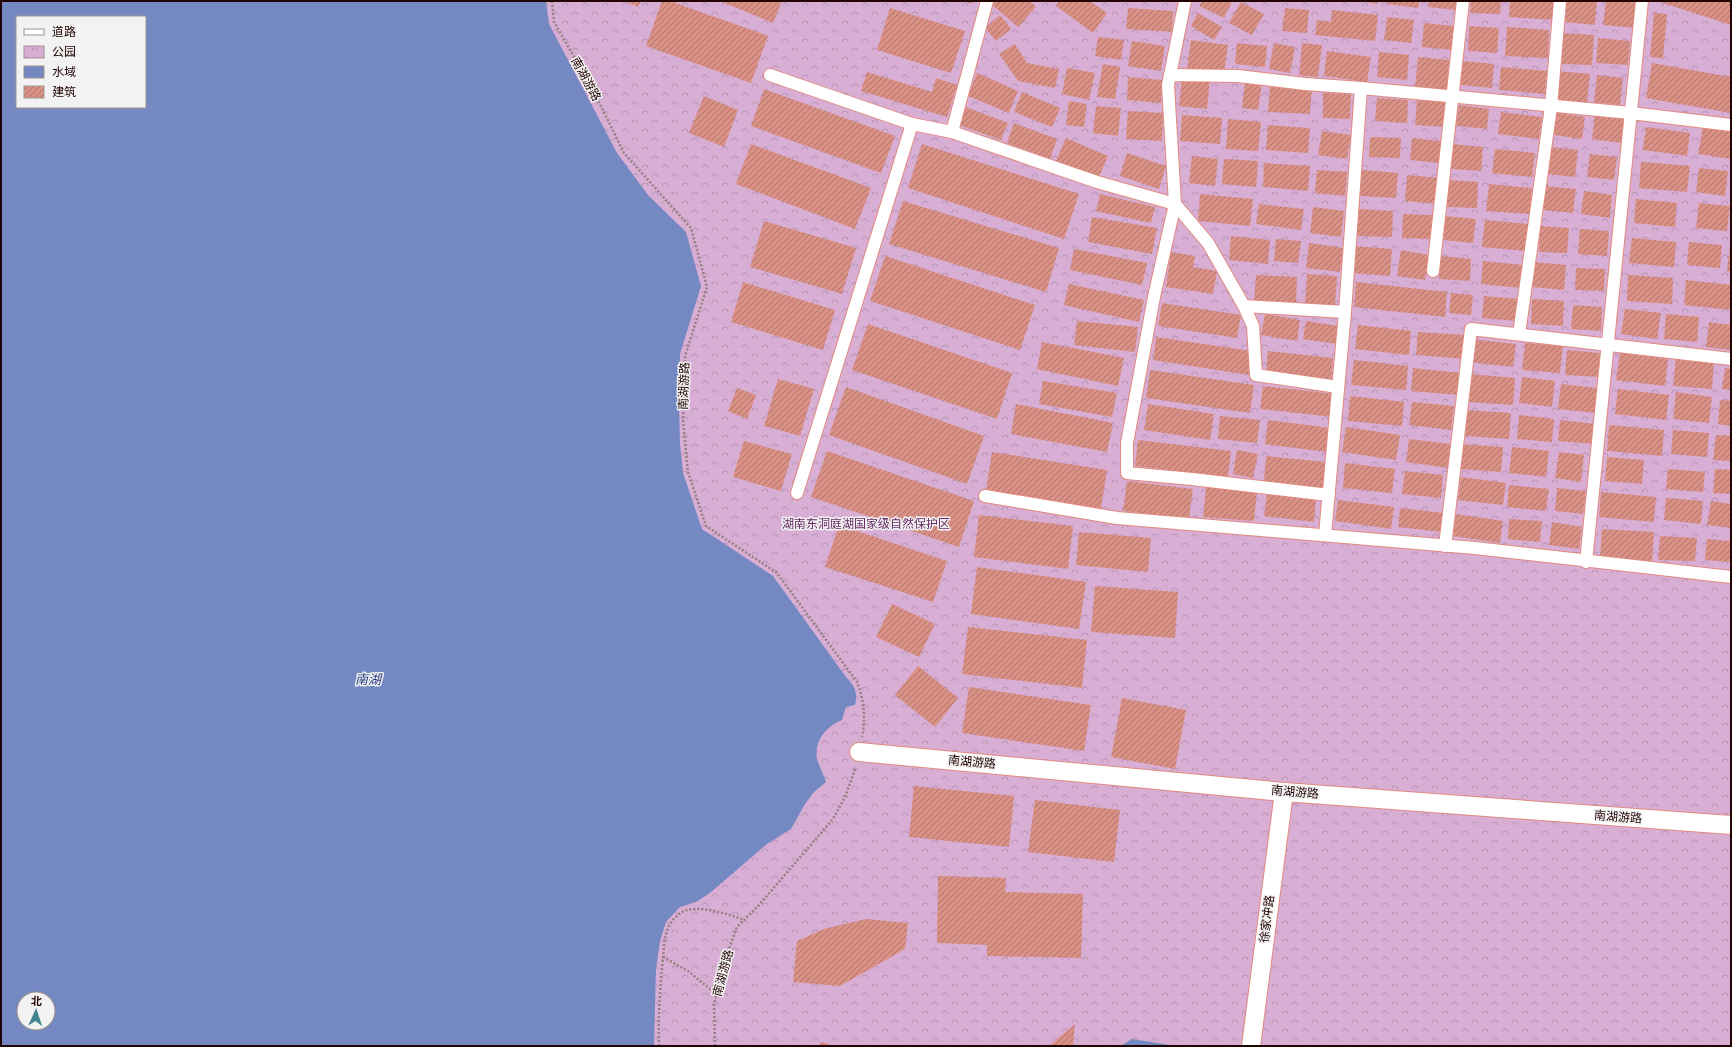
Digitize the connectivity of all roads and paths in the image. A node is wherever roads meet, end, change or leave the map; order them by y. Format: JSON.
{"nodes":[{"id":1,"x":552,"y":1,"type":"edge"},
{"id":2,"x":987,"y":1,"type":"edge"},
{"id":3,"x":1185,"y":1,"type":"edge"},
{"id":4,"x":1463,"y":1,"type":"edge"},
{"id":5,"x":1560,"y":1,"type":"edge"},
{"id":6,"x":1642,"y":1,"type":"edge"},
{"id":7,"x":770,"y":75,"type":"dead end"},
{"id":8,"x":1170,"y":75,"type":"junction"},
{"id":9,"x":1361,"y":88,"type":"junction"},
{"id":10,"x":1452,"y":96,"type":"junction"},
{"id":11,"x":1551,"y":107,"type":"junction"},
{"id":12,"x":1631,"y":113,"type":"junction"},
{"id":13,"x":912,"y":124,"type":"junction"},
{"id":14,"x":1731,"y":125,"type":"edge"},
{"id":15,"x":952,"y":132,"type":"junction"},
{"id":16,"x":1175,"y":204,"type":"junction"},
{"id":17,"x":1433,"y":271,"type":"dead end"},
{"id":18,"x":1244,"y":306,"type":"junction"},
{"id":19,"x":1345,"y":312,"type":"junction"},
{"id":20,"x":1518,"y":334,"type":"junction"},
{"id":21,"x":1608,"y":344,"type":"junction"},
{"id":22,"x":1731,"y":359,"type":"edge"},
{"id":23,"x":1338,"y":387,"type":"junction"},
{"id":24,"x":797,"y":492,"type":"dead end"},
{"id":25,"x":1329,"y":495,"type":"junction"},
{"id":26,"x":985,"y":496,"type":"dead end"},
{"id":27,"x":1326,"y":536,"type":"junction"},
{"id":28,"x":1445,"y":546,"type":"junction"},
{"id":29,"x":1586,"y":562,"type":"junction"},
{"id":30,"x":1731,"y":577,"type":"edge"},
{"id":31,"x":859,"y":752,"type":"junction"},
{"id":32,"x":1284,"y":792,"type":"junction"},
{"id":33,"x":1731,"y":825,"type":"edge"},
{"id":34,"x":744,"y":920,"type":"junction"},
{"id":35,"x":663,"y":957,"type":"junction"},
{"id":36,"x":716,"y":994,"type":"junction"},
{"id":37,"x":659,"y":1046,"type":"edge"},
{"id":38,"x":715,"y":1046,"type":"edge"},
{"id":39,"x":1251,"y":1046,"type":"edge"}],
"edges":[{"from":1,"to":31,"type":"path","name":"南湖游路"},
{"from":2,"to":15,"type":"street"},
{"from":3,"to":8,"type":"street"},
{"from":4,"to":10,"type":"street"},
{"from":5,"to":11,"type":"street"},
{"from":6,"to":12,"type":"street"},
{"from":7,"to":13,"type":"street"},
{"from":8,"to":9,"type":"street"},
{"from":8,"to":16,"type":"street"},
{"from":9,"to":10,"type":"street"},
{"from":9,"to":19,"type":"street"},
{"from":10,"to":11,"type":"street"},
{"from":10,"to":17,"type":"street"},
{"from":11,"to":12,"type":"street"},
{"from":11,"to":20,"type":"street"},
{"from":12,"to":14,"type":"street"},
{"from":12,"to":21,"type":"street"},
{"from":13,"to":15,"type":"street"},
{"from":13,"to":24,"type":"street"},
{"from":15,"to":16,"type":"street"},
{"from":16,"to":18,"type":"street"},
{"from":16,"to":25,"type":"street"},
{"from":18,"to":19,"type":"street"},
{"from":18,"to":23,"type":"street"},
{"from":19,"to":23,"type":"street"},
{"from":20,"to":21,"type":"street"},
{"from":20,"to":28,"type":"street"},
{"from":21,"to":22,"type":"street"},
{"from":21,"to":29,"type":"street"},
{"from":23,"to":25,"type":"street"},
{"from":25,"to":27,"type":"street"},
{"from":26,"to":27,"type":"street"},
{"from":27,"to":28,"type":"street"},
{"from":28,"to":29,"type":"street"},
{"from":29,"to":30,"type":"street"},
{"from":31,"to":32,"type":"street","name":"南湖游路"},
{"from":31,"to":34,"type":"path","name":"南湖游路"},
{"from":32,"to":33,"type":"street","name":"南湖游路"},
{"from":32,"to":39,"type":"street","name":"徐家冲路"},
{"from":34,"to":35,"type":"path"},
{"from":34,"to":36,"type":"path","name":"南湖游路"},
{"from":35,"to":36,"type":"path"},
{"from":35,"to":37,"type":"path"},
{"from":36,"to":38,"type":"path","name":"南湖游路"}]}
